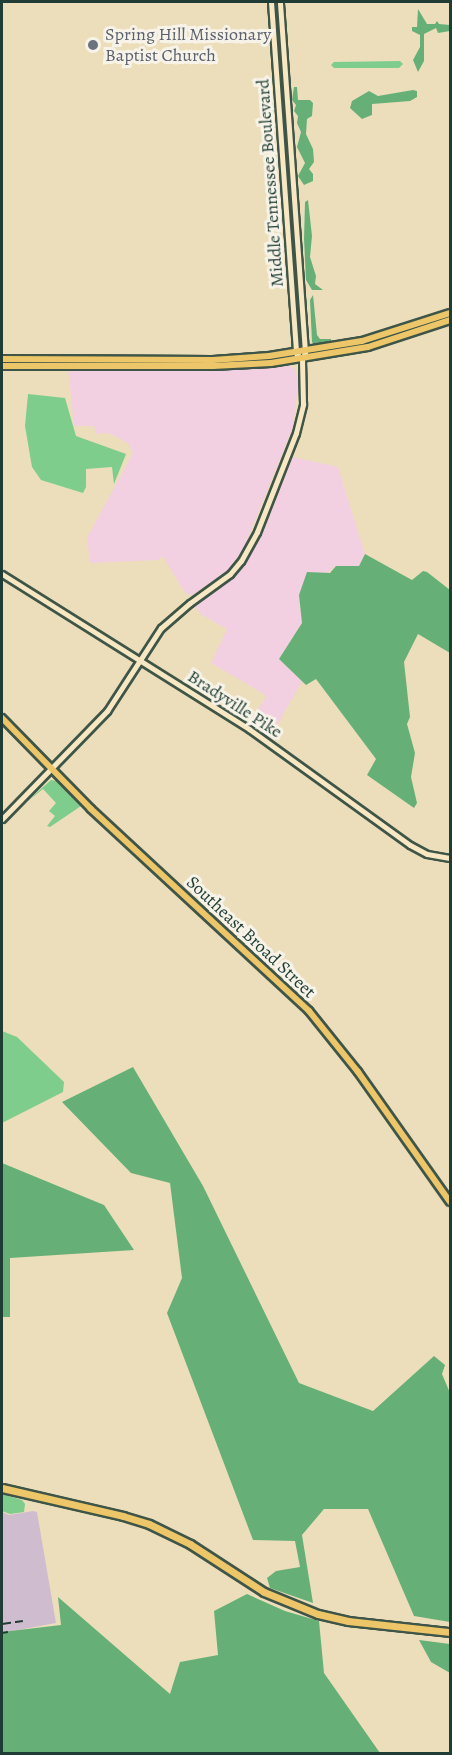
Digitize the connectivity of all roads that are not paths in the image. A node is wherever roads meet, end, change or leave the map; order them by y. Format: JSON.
{"nodes":[{"id":1,"x":271,"y":2,"type":"edge"},
{"id":2,"x":280,"y":2,"type":"edge"},
{"id":3,"x":450,"y":313,"type":"edge"},
{"id":4,"x":450,"y":320,"type":"edge"},
{"id":5,"x":305,"y":352,"type":"junction"},
{"id":6,"x":296,"y":353,"type":"junction"},
{"id":7,"x":2,"y":360,"type":"edge"},
{"id":8,"x":302,"y":360,"type":"junction"},
{"id":9,"x":2,"y":366,"type":"edge"},
{"id":10,"x":2,"y":574,"type":"edge"},
{"id":11,"x":139,"y":661,"type":"junction"},
{"id":12,"x":2,"y":718,"type":"edge"},
{"id":13,"x":51,"y":769,"type":"junction"},
{"id":14,"x":2,"y":819,"type":"edge"},
{"id":15,"x":450,"y":858,"type":"edge"},
{"id":16,"x":450,"y":1202,"type":"edge"},
{"id":17,"x":2,"y":1488,"type":"edge"},
{"id":18,"x":450,"y":1632,"type":"edge"}],
"edges":[{"from":1,"to":6,"type":"main road","name":"Middle Tennessee Boulevard"},
{"from":2,"to":5,"type":"main road","name":"Middle Tennessee Boulevard"},
{"from":3,"to":5,"type":"main road"},
{"from":4,"to":8,"type":"main road"},
{"from":5,"to":6,"type":"main road"},
{"from":5,"to":8,"type":"main road","name":"Middle Tennessee Boulevard"},
{"from":6,"to":7,"type":"main road"},
{"from":6,"to":8,"type":"main road"},
{"from":8,"to":9,"type":"main road"},
{"from":8,"to":11,"type":"main road","name":"Middle Tennessee Boulevard"},
{"from":10,"to":11,"type":"main road","name":"Bradyville Pike"},
{"from":11,"to":13,"type":"main road","name":"Middle Tennessee Boulevard"},
{"from":11,"to":15,"type":"main road","name":"Bradyville Pike"},
{"from":12,"to":13,"type":"main road","name":"Southeast Broad Street"},
{"from":13,"to":14,"type":"main road","name":"Middle Tennessee Boulevard"},
{"from":13,"to":16,"type":"main road","name":"Southeast Broad Street"},
{"from":17,"to":18,"type":"highway"}]}
